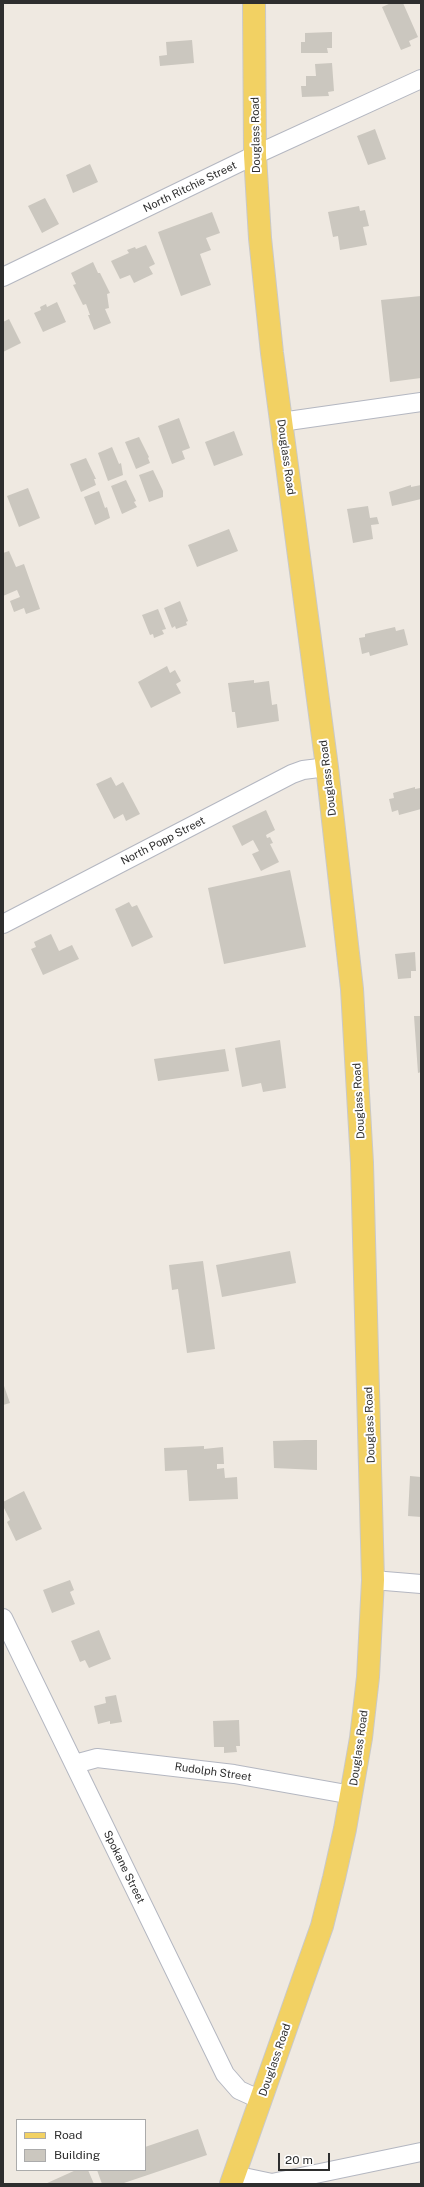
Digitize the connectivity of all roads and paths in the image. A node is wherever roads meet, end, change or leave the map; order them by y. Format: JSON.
{"nodes":[{"id":1,"x":254,"y":3,"type":"edge"},
{"id":2,"x":421,"y":79,"type":"edge"},
{"id":3,"x":255,"y":155,"type":"junction"},
{"id":4,"x":3,"y":277,"type":"edge"},
{"id":5,"x":421,"y":402,"type":"edge"},
{"id":6,"x":281,"y":422,"type":"junction"},
{"id":7,"x":327,"y":767,"type":"junction"},
{"id":8,"x":3,"y":924,"type":"edge"},
{"id":9,"x":373,"y":1580,"type":"junction"},
{"id":10,"x":421,"y":1584,"type":"edge"},
{"id":11,"x":3,"y":1618,"type":"edge"},
{"id":12,"x":75,"y":1764,"type":"junction"},
{"id":13,"x":352,"y":1795,"type":"junction"},
{"id":14,"x":261,"y":2100,"type":"junction"},
{"id":15,"x":421,"y":2152,"type":"edge"},
{"id":16,"x":232,"y":2180,"type":"edge"}],
"edges":[{"from":1,"to":3,"type":"main road","name":"Douglass Road"},
{"from":2,"to":3,"type":"street","name":"North Ritchie Street"},
{"from":3,"to":4,"type":"street","name":"North Ritchie Street"},
{"from":3,"to":6,"type":"main road","name":"Douglass Road"},
{"from":5,"to":6,"type":"street"},
{"from":6,"to":7,"type":"main road","name":"Douglass Road"},
{"from":7,"to":8,"type":"street","name":"North Popp Street"},
{"from":7,"to":9,"type":"main road","name":"Douglass Road"},
{"from":9,"to":10,"type":"street"},
{"from":9,"to":13,"type":"main road","name":"Douglass Road"},
{"from":11,"to":12,"type":"street","name":"Spokane Street"},
{"from":12,"to":13,"type":"street","name":"Rudolph Street"},
{"from":12,"to":14,"type":"street","name":"Spokane Street"},
{"from":13,"to":14,"type":"main road","name":"Douglass Road"},
{"from":14,"to":16,"type":"main road","name":"Douglass Road"},
{"from":15,"to":16,"type":"street"}]}
